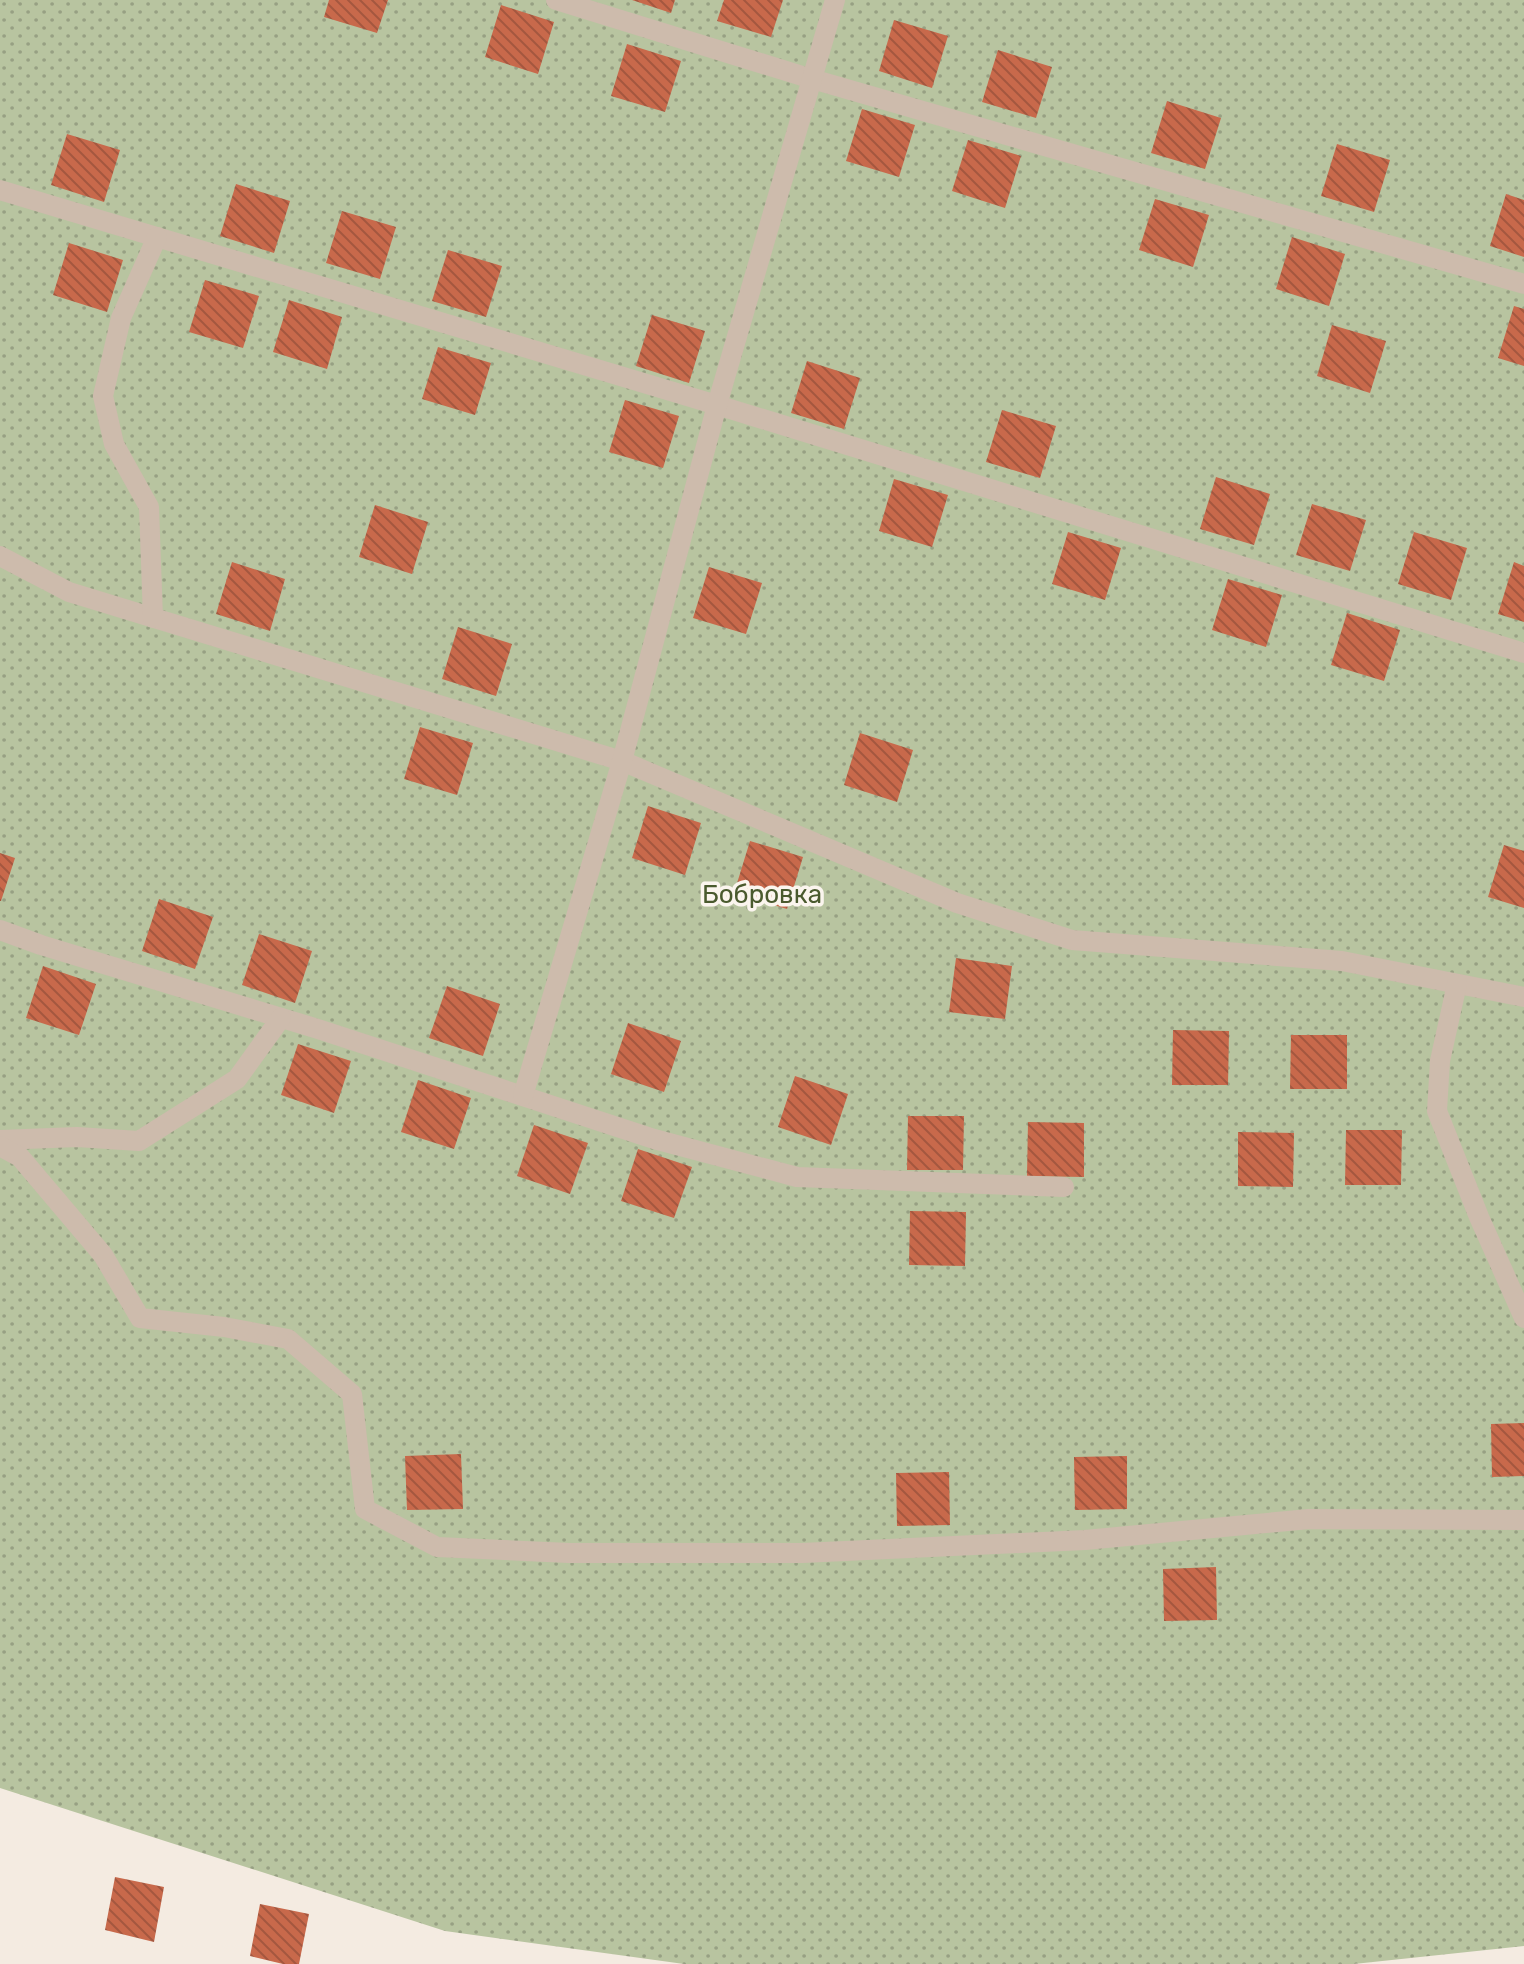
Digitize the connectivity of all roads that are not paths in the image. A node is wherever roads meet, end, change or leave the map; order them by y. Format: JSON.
{"nodes":[{"id":1,"x":556,"y":0,"type":"edge"},
{"id":2,"x":835,"y":0,"type":"edge"},
{"id":3,"x":812,"y":79,"type":"junction"},
{"id":4,"x":0,"y":190,"type":"edge"},
{"id":5,"x":157,"y":237,"type":"junction"},
{"id":6,"x":1524,"y":284,"type":"edge"},
{"id":7,"x":717,"y":405,"type":"junction"},
{"id":8,"x":0,"y":556,"type":"edge"},
{"id":9,"x":153,"y":618,"type":"junction"},
{"id":10,"x":1524,"y":653,"type":"edge"},
{"id":11,"x":622,"y":761,"type":"junction"},
{"id":12,"x":0,"y":930,"type":"edge"},
{"id":13,"x":1457,"y":984,"type":"junction"},
{"id":14,"x":1524,"y":997,"type":"edge"},
{"id":15,"x":281,"y":1018,"type":"junction"},
{"id":16,"x":523,"y":1096,"type":"junction"},
{"id":17,"x":0,"y":1143,"type":"edge"},
{"id":18,"x":1064,"y":1187,"type":"dead end"},
{"id":19,"x":1524,"y":1318,"type":"edge"},
{"id":20,"x":1524,"y":1520,"type":"edge"}],
"edges":[{"from":1,"to":3,"type":"street"},
{"from":2,"to":3,"type":"street"},
{"from":3,"to":6,"type":"street"},
{"from":3,"to":7,"type":"street"},
{"from":4,"to":5,"type":"street"},
{"from":5,"to":7,"type":"street"},
{"from":5,"to":9,"type":"street"},
{"from":7,"to":10,"type":"street"},
{"from":7,"to":11,"type":"street"},
{"from":8,"to":9,"type":"street"},
{"from":9,"to":11,"type":"street"},
{"from":11,"to":13,"type":"street"},
{"from":11,"to":16,"type":"street"},
{"from":12,"to":15,"type":"street"},
{"from":13,"to":14,"type":"street"},
{"from":13,"to":19,"type":"street"},
{"from":15,"to":16,"type":"street"},
{"from":15,"to":17,"type":"street"},
{"from":16,"to":18,"type":"street"},
{"from":17,"to":20,"type":"street"}]}
